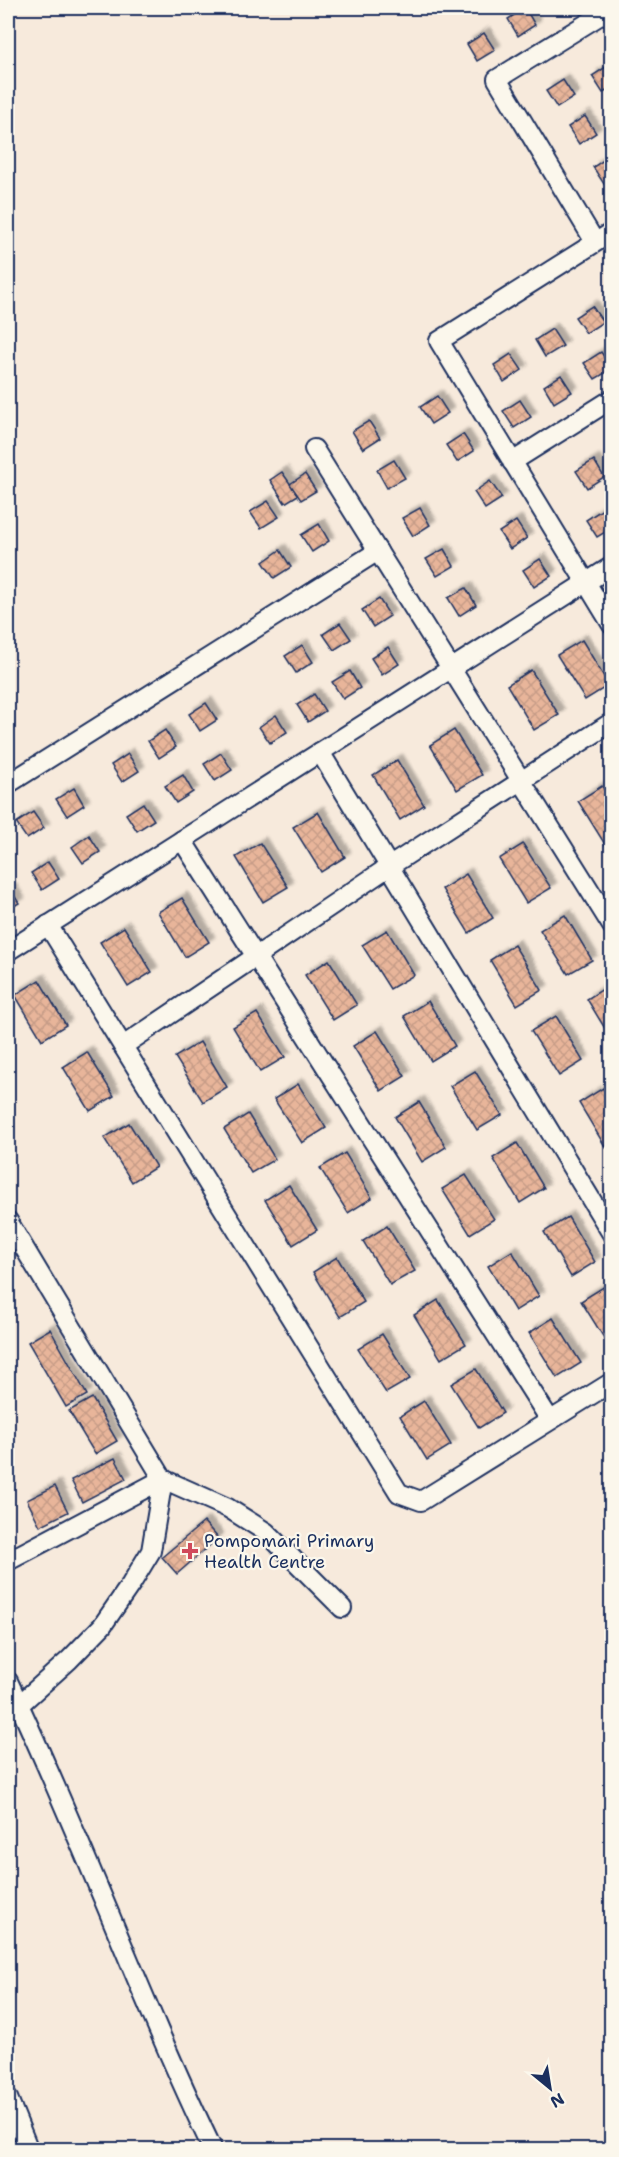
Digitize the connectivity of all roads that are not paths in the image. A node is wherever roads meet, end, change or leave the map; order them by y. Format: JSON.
{"nodes":[{"id":1,"x":612,"y":8,"type":"edge"},
{"id":2,"x":612,"y":232,"type":"edge"},
{"id":3,"x":595,"y":242,"type":"junction"},
{"id":4,"x":612,"y":399,"type":"edge"},
{"id":5,"x":314,"y":448,"type":"dead end"},
{"id":6,"x":512,"y":462,"type":"junction"},
{"id":7,"x":378,"y":551,"type":"junction"},
{"id":8,"x":612,"y":566,"type":"edge"},
{"id":9,"x":585,"y":583,"type":"junction"},
{"id":10,"x":612,"y":625,"type":"edge"},
{"id":11,"x":450,"y":668,"type":"junction"},
{"id":12,"x":612,"y":722,"type":"edge"},
{"id":13,"x":320,"y":752,"type":"junction"},
{"id":14,"x":520,"y":780,"type":"junction"},
{"id":15,"x":8,"y":784,"type":"edge"},
{"id":16,"x":182,"y":840,"type":"junction"},
{"id":17,"x":390,"y":866,"type":"junction"},
{"id":18,"x":48,"y":925,"type":"junction"},
{"id":19,"x":612,"y":926,"type":"edge"},
{"id":20,"x":8,"y":951,"type":"edge"},
{"id":21,"x":255,"y":956,"type":"junction"},
{"id":22,"x":123,"y":1046,"type":"junction"},
{"id":23,"x":8,"y":1221,"type":"edge"},
{"id":24,"x":612,"y":1234,"type":"edge"},
{"id":25,"x":612,"y":1382,"type":"edge"},
{"id":26,"x":550,"y":1420,"type":"junction"},
{"id":27,"x":163,"y":1479,"type":"junction"},
{"id":28,"x":8,"y":1561,"type":"edge"},
{"id":29,"x":342,"y":1608,"type":"dead end"},
{"id":30,"x":8,"y":1681,"type":"edge"},
{"id":31,"x":19,"y":1705,"type":"junction"},
{"id":32,"x":8,"y":2098,"type":"edge"},
{"id":33,"x":29,"y":2150,"type":"edge"},
{"id":34,"x":213,"y":2150,"type":"edge"}],
"edges":[{"from":1,"to":3,"type":"street"},
{"from":2,"to":3,"type":"street"},
{"from":3,"to":6,"type":"street"},
{"from":4,"to":6,"type":"street"},
{"from":5,"to":7,"type":"street"},
{"from":6,"to":9,"type":"street"},
{"from":7,"to":11,"type":"street"},
{"from":7,"to":15,"type":"street"},
{"from":8,"to":9,"type":"street"},
{"from":9,"to":10,"type":"street"},
{"from":9,"to":11,"type":"street"},
{"from":11,"to":13,"type":"street"},
{"from":11,"to":14,"type":"street"},
{"from":12,"to":14,"type":"street"},
{"from":13,"to":16,"type":"street"},
{"from":13,"to":17,"type":"street"},
{"from":14,"to":17,"type":"street"},
{"from":14,"to":19,"type":"street"},
{"from":16,"to":18,"type":"street"},
{"from":16,"to":21,"type":"street"},
{"from":17,"to":21,"type":"street"},
{"from":17,"to":24,"type":"street"},
{"from":18,"to":20,"type":"street"},
{"from":18,"to":22,"type":"street"},
{"from":21,"to":22,"type":"street"},
{"from":21,"to":26,"type":"street"},
{"from":22,"to":26,"type":"street"},
{"from":23,"to":27,"type":"street"},
{"from":25,"to":26,"type":"street"},
{"from":27,"to":28,"type":"street"},
{"from":27,"to":29,"type":"street"},
{"from":27,"to":31,"type":"street"},
{"from":30,"to":31,"type":"street"},
{"from":31,"to":34,"type":"street"},
{"from":32,"to":33,"type":"street"}]}
